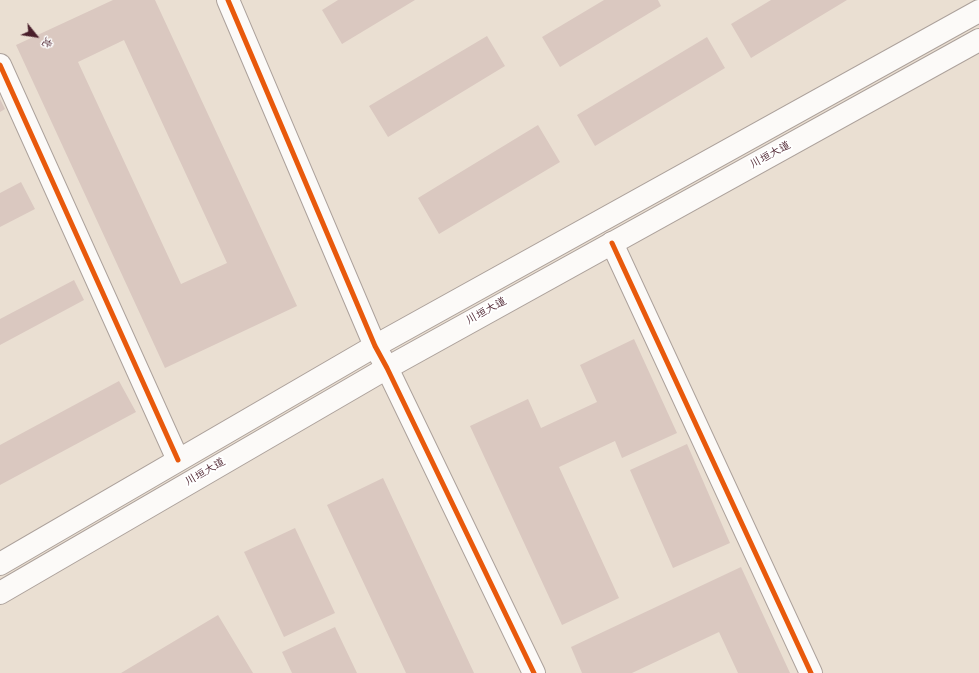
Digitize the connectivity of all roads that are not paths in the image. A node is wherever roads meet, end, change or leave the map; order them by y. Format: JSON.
{"nodes":[{"id":1,"x":228,"y":0,"type":"edge"},
{"id":2,"x":979,"y":11,"type":"edge"},
{"id":3,"x":979,"y":40,"type":"edge"},
{"id":4,"x":0,"y":65,"type":"edge"},
{"id":5,"x":612,"y":243,"type":"junction"},
{"id":6,"x":375,"y":346,"type":"junction"},
{"id":7,"x":387,"y":368,"type":"junction"},
{"id":8,"x":178,"y":460,"type":"junction"},
{"id":9,"x":0,"y":564,"type":"edge"},
{"id":10,"x":0,"y":593,"type":"edge"},
{"id":11,"x":534,"y":673,"type":"edge"},
{"id":12,"x":811,"y":673,"type":"edge"}],
"edges":[{"from":1,"to":6,"type":"main road"},
{"from":2,"to":6,"type":"main road"},
{"from":3,"to":5,"type":"main road","name":"川垣大道"},
{"from":4,"to":8,"type":"main road"},
{"from":5,"to":7,"type":"main road","name":"川垣大道"},
{"from":5,"to":12,"type":"main road"},
{"from":6,"to":7,"type":"main road"},
{"from":6,"to":8,"type":"main road"},
{"from":7,"to":10,"type":"main road","name":"川垣大道"},
{"from":7,"to":11,"type":"main road"},
{"from":8,"to":9,"type":"main road"}]}
